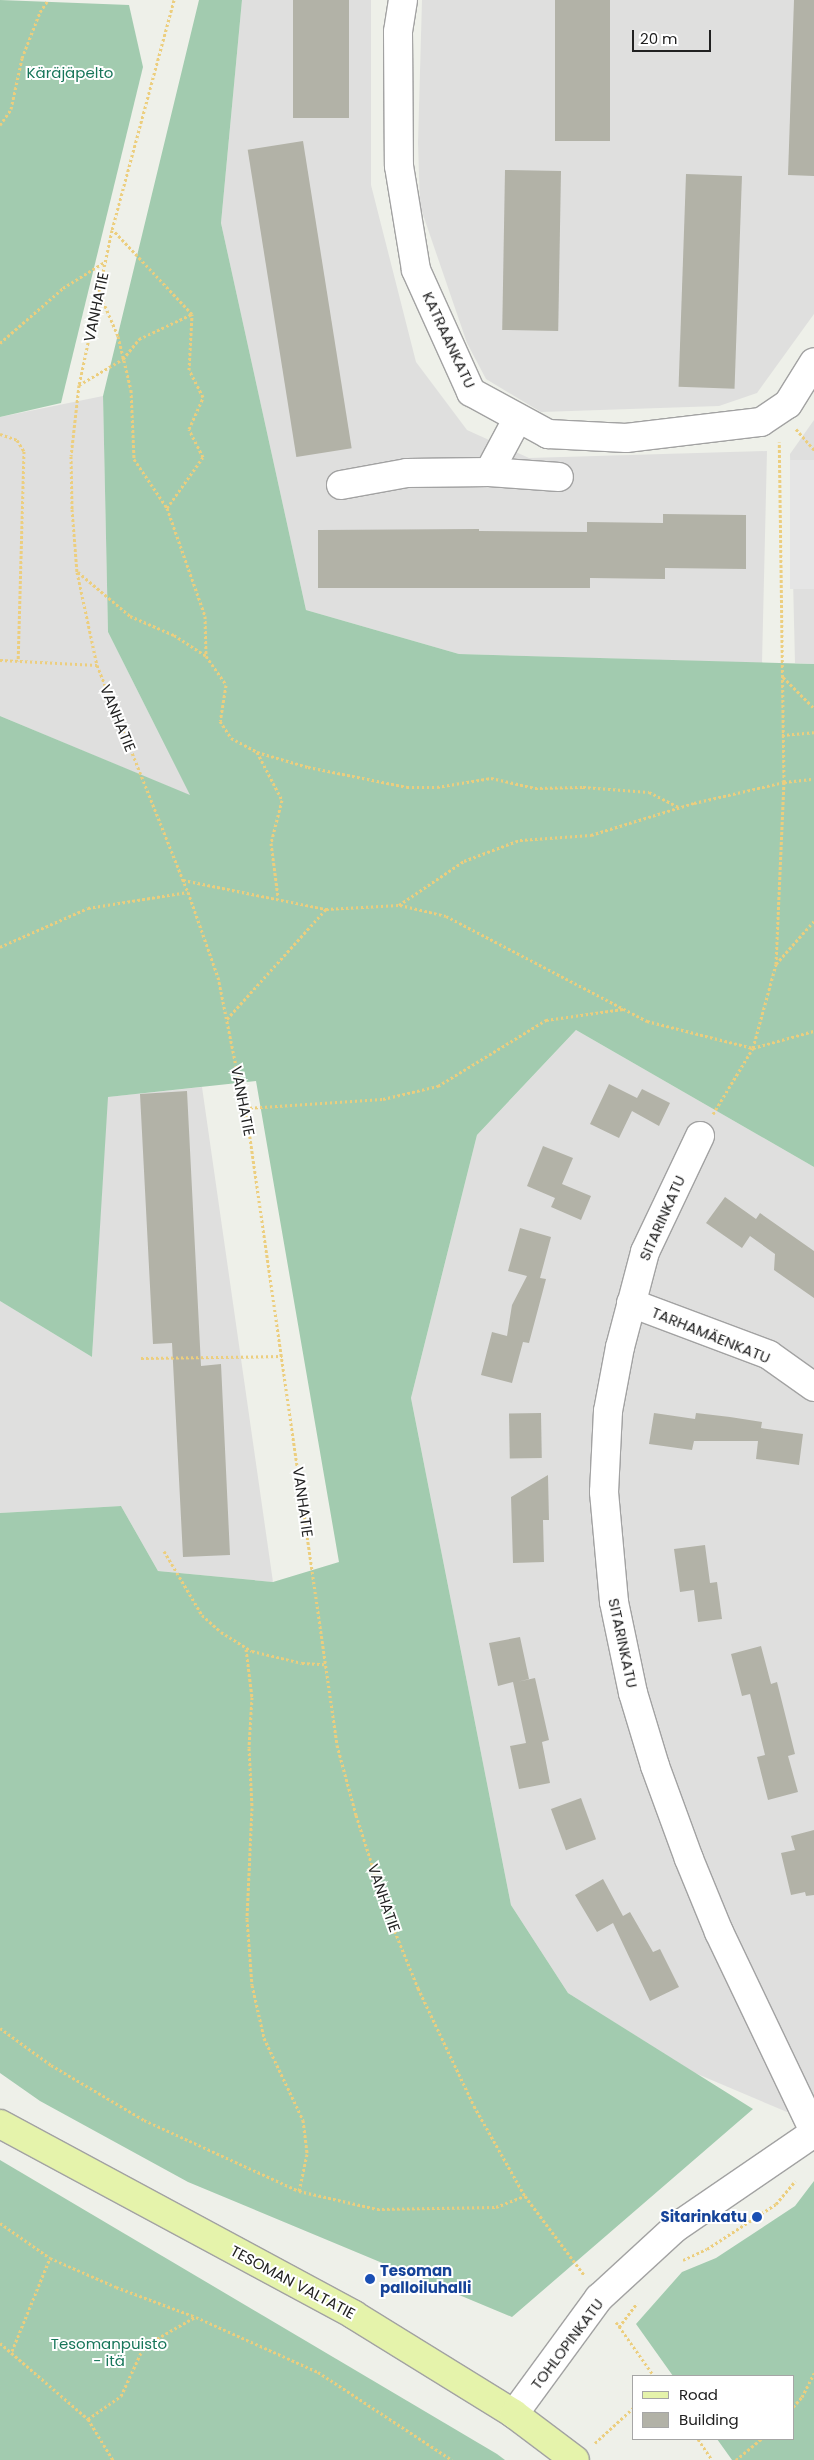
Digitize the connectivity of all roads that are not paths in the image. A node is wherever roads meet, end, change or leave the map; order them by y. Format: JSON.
{"nodes":[{"id":1,"x":403,"y":0,"type":"edge"},
{"id":2,"x":814,"y":362,"type":"edge"},
{"id":3,"x":518,"y":418,"type":"junction"},
{"id":4,"x":489,"y":472,"type":"junction"},
{"id":5,"x":559,"y":477,"type":"dead end"},
{"id":6,"x":341,"y":485,"type":"dead end"},
{"id":7,"x":700,"y":1136,"type":"road end"},
{"id":8,"x":631,"y":1303,"type":"junction"},
{"id":9,"x":814,"y":1387,"type":"edge"},
{"id":10,"x":0,"y":2124,"type":"edge"},
{"id":11,"x":814,"y":2132,"type":"edge"},
{"id":12,"x":514,"y":2414,"type":"junction"},
{"id":13,"x":583,"y":2453,"type":"edge"}],
"edges":[{"from":1,"to":3,"type":"street","name":"KATRAANKATU"},
{"from":2,"to":3,"type":"street","name":"KATRAANKATU"},
{"from":3,"to":4,"type":"street"},
{"from":4,"to":5,"type":"street"},
{"from":4,"to":6,"type":"street"},
{"from":7,"to":8,"type":"street","name":"SITARINKATU"},
{"from":8,"to":9,"type":"street","name":"TARHAMÄENKATU"},
{"from":8,"to":11,"type":"street","name":"SITARINKATU"},
{"from":10,"to":12,"type":"main road","name":"TESOMAN VALTATIE"},
{"from":11,"to":12,"type":"street","name":"TOHLOPINKATU"},
{"from":12,"to":13,"type":"main road","name":"TESOMAN VALTATIE"}]}
